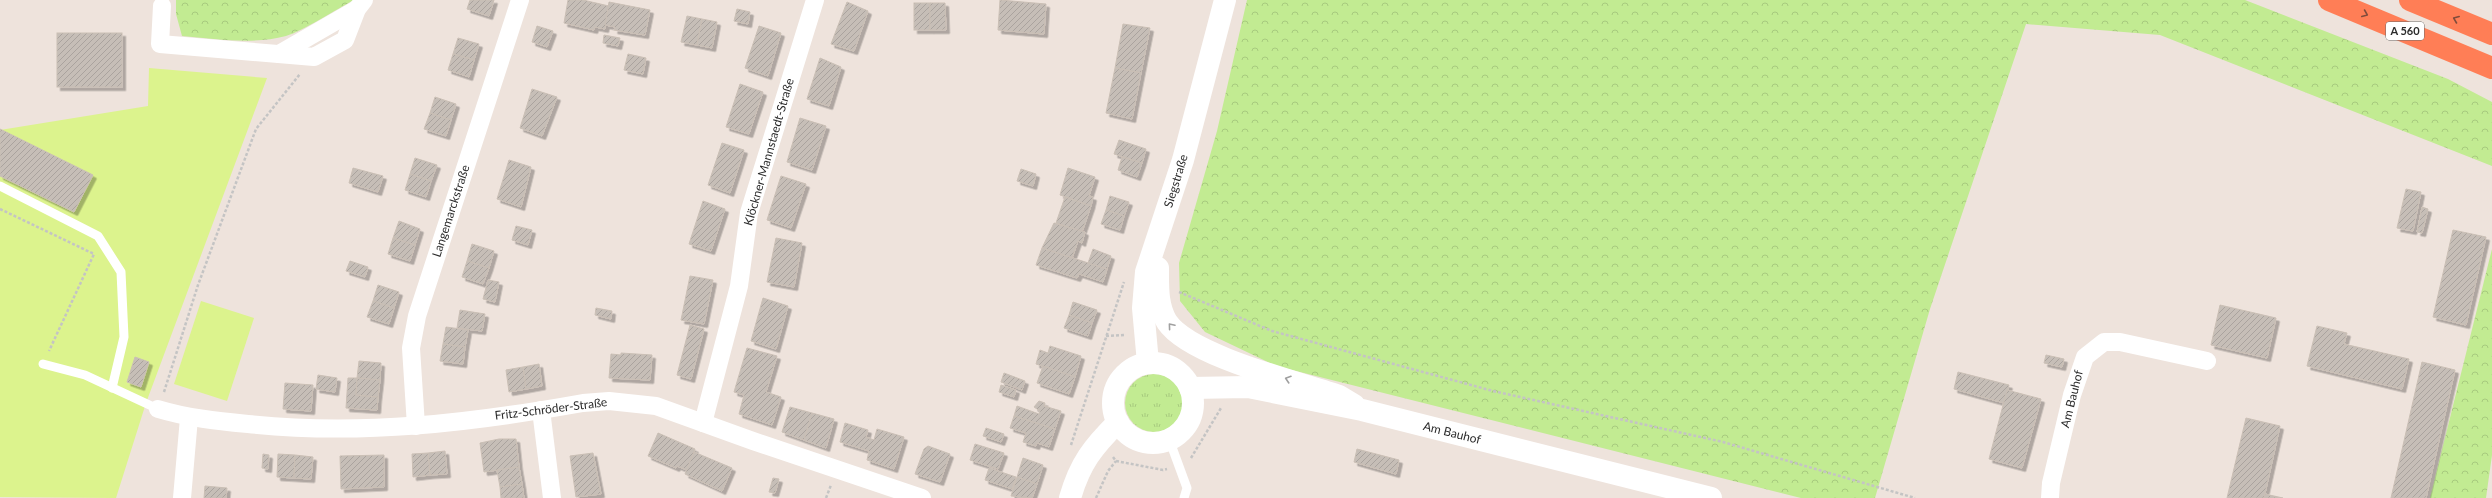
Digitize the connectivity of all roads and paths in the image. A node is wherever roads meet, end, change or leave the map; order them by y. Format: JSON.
{"nodes":[{"id":1,"x":520,"y":0,"type":"edge"},
{"id":2,"x":815,"y":0,"type":"edge"},
{"id":3,"x":2329,"y":0,"type":"edge"},
{"id":4,"x":2410,"y":0,"type":"edge"},
{"id":5,"x":1220,"y":1,"type":"edge"},
{"id":6,"x":360,"y":4,"type":"edge"},
{"id":7,"x":162,"y":6,"type":"dead end"},
{"id":8,"x":2492,"y":34,"type":"edge"},
{"id":9,"x":279,"y":54,"type":"junction"},
{"id":10,"x":314,"y":57,"type":"junction"},
{"id":11,"x":2492,"y":68,"type":"edge"},
{"id":12,"x":0,"y":186,"type":"edge"},
{"id":13,"x":0,"y":209,"type":"edge"},
{"id":14,"x":1159,"y":237,"type":"junction"},
{"id":15,"x":1176,"y":291,"type":"dead end"},
{"id":16,"x":1106,"y":336,"type":"dead end"},
{"id":17,"x":2207,"y":361,"type":"dead end"},
{"id":18,"x":1148,"y":363,"type":"junction"},
{"id":19,"x":43,"y":364,"type":"joint"},
{"id":20,"x":1220,"y":386,"type":"junction"},
{"id":21,"x":112,"y":388,"type":"junction"},
{"id":22,"x":1190,"y":388,"type":"junction"},
{"id":23,"x":158,"y":409,"type":"junction"},
{"id":24,"x":541,"y":410,"type":"junction"},
{"id":25,"x":1362,"y":410,"type":"junction"},
{"id":26,"x":189,"y":418,"type":"junction"},
{"id":27,"x":1079,"y":420,"type":"dead end"},
{"id":28,"x":703,"y":422,"type":"junction"},
{"id":29,"x":1118,"y":422,"type":"junction"},
{"id":30,"x":416,"y":426,"type":"junction"},
{"id":31,"x":1169,"y":439,"type":"junction"},
{"id":32,"x":1178,"y":466,"type":"junction"},
{"id":33,"x":182,"y":498,"type":"edge"},
{"id":34,"x":552,"y":498,"type":"edge"},
{"id":35,"x":922,"y":498,"type":"edge"},
{"id":36,"x":1070,"y":498,"type":"edge"},
{"id":37,"x":1096,"y":498,"type":"edge"},
{"id":38,"x":1184,"y":498,"type":"edge"},
{"id":39,"x":1711,"y":498,"type":"edge"},
{"id":40,"x":1915,"y":498,"type":"edge"},
{"id":41,"x":2050,"y":498,"type":"edge"}],
"edges":[{"from":1,"to":30,"type":"street","name":"Langemarckstraße"},
{"from":2,"to":28,"type":"street","name":"Klöckner-Mannstaedt-Straße"},
{"from":3,"to":11,"type":"highway","number":"A 560","one_way":true},
{"from":8,"to":4,"type":"highway","number":"A 560","one_way":true},
{"from":5,"to":14,"type":"main road","name":"Siegstraße"},
{"from":6,"to":9,"type":"street"},
{"from":6,"to":10,"type":"street"},
{"from":7,"to":9,"type":"street"},
{"from":9,"to":10,"type":"street"},
{"from":10,"to":23,"type":"path"},
{"from":12,"to":21,"type":"lane"},
{"from":13,"to":19,"type":"path"},
{"from":14,"to":18,"type":"main road","name":"Siegstraße"},
{"from":25,"to":14,"type":"main road","one_way":true},
{"from":15,"to":40,"type":"path"},
{"from":16,"to":27,"type":"path"},
{"from":17,"to":41,"type":"street","name":"Am Bauhof"},
{"from":18,"to":22,"type":"main road"},
{"from":18,"to":29,"type":"main road"},
{"from":19,"to":21,"type":"lane"},
{"from":20,"to":22,"type":"main road","name":"Am Bauhof"},
{"from":20,"to":25,"type":"main road","name":"Am Bauhof"},
{"from":20,"to":32,"type":"path"},
{"from":21,"to":23,"type":"lane"},
{"from":22,"to":31,"type":"main road"},
{"from":23,"to":26,"type":"street","name":"Fritz-Schröder-Straße"},
{"from":24,"to":28,"type":"street","name":"Fritz-Schröder-Straße"},
{"from":24,"to":30,"type":"street","name":"Fritz-Schröder-Straße"},
{"from":24,"to":34,"type":"street"},
{"from":25,"to":39,"type":"main road","name":"Am Bauhof"},
{"from":26,"to":30,"type":"street","name":"Fritz-Schröder-Straße"},
{"from":26,"to":33,"type":"street"},
{"from":28,"to":35,"type":"street","name":"Fritz-Schröder-Straße"},
{"from":29,"to":31,"type":"main road"},
{"from":29,"to":36,"type":"main road"},
{"from":31,"to":32,"type":"lane"},
{"from":32,"to":37,"type":"path"},
{"from":32,"to":38,"type":"lane"}]}
